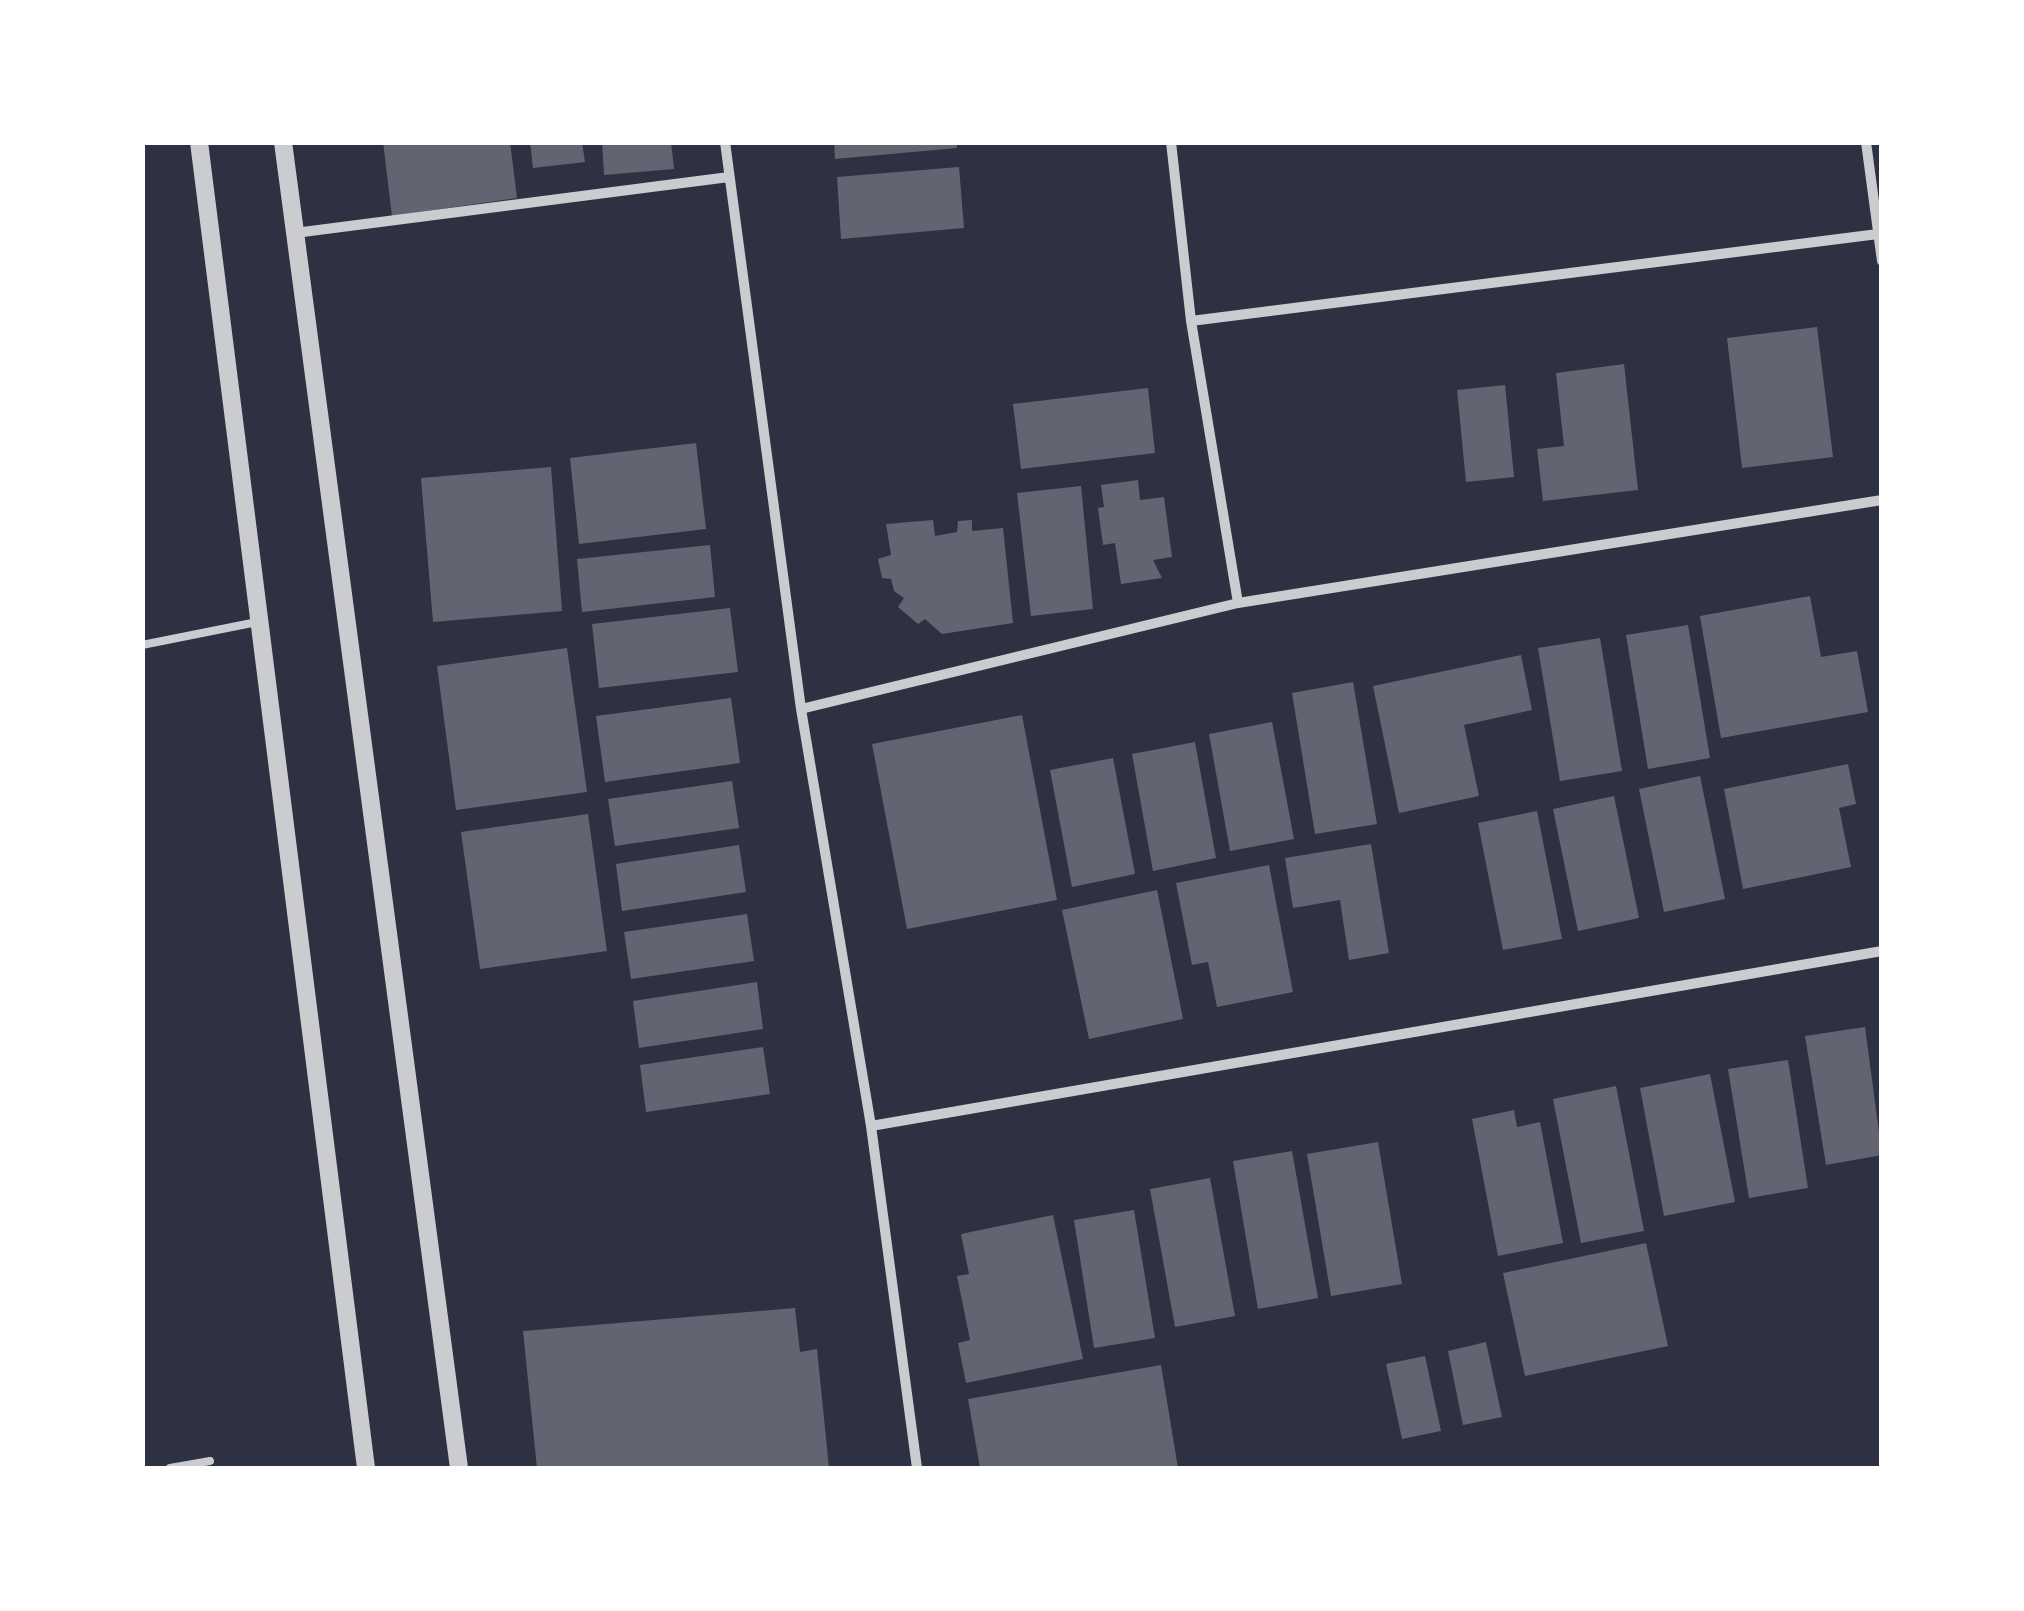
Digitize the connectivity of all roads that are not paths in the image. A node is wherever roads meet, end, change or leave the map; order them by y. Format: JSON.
{"nodes":[{"id":1,"x":199,"y":142,"type":"edge"},
{"id":2,"x":283,"y":142,"type":"edge"},
{"id":3,"x":725,"y":142,"type":"edge"},
{"id":4,"x":1171,"y":142,"type":"edge"},
{"id":5,"x":1866,"y":142,"type":"edge"},
{"id":6,"x":729,"y":177,"type":"junction"},
{"id":7,"x":294,"y":233,"type":"junction"},
{"id":8,"x":1878,"y":234,"type":"junction"},
{"id":9,"x":1882,"y":261,"type":"edge"},
{"id":10,"x":1191,"y":321,"type":"junction"},
{"id":11,"x":1882,"y":500,"type":"edge"},
{"id":12,"x":1238,"y":603,"type":"junction"},
{"id":13,"x":257,"y":622,"type":"junction"},
{"id":14,"x":142,"y":645,"type":"edge"},
{"id":15,"x":801,"y":710,"type":"junction"},
{"id":16,"x":1882,"y":951,"type":"edge"},
{"id":17,"x":871,"y":1126,"type":"junction"},
{"id":18,"x":210,"y":1460,"type":"dead end"},
{"id":19,"x":170,"y":1468,"type":"edge"},
{"id":20,"x":366,"y":1468,"type":"edge"},
{"id":21,"x":459,"y":1468,"type":"edge"},
{"id":22,"x":917,"y":1468,"type":"edge"}],
"edges":[{"from":1,"to":13,"type":"street"},
{"from":2,"to":7,"type":"street"},
{"from":3,"to":6,"type":"street"},
{"from":4,"to":10,"type":"street"},
{"from":5,"to":8,"type":"street"},
{"from":6,"to":7,"type":"street"},
{"from":6,"to":15,"type":"street"},
{"from":7,"to":21,"type":"street"},
{"from":8,"to":9,"type":"street"},
{"from":8,"to":10,"type":"street"},
{"from":10,"to":12,"type":"street"},
{"from":11,"to":12,"type":"street"},
{"from":12,"to":15,"type":"street"},
{"from":13,"to":14,"type":"lane"},
{"from":13,"to":20,"type":"street"},
{"from":15,"to":17,"type":"street"},
{"from":16,"to":17,"type":"street"},
{"from":17,"to":22,"type":"street"},
{"from":18,"to":19,"type":"lane"}]}
